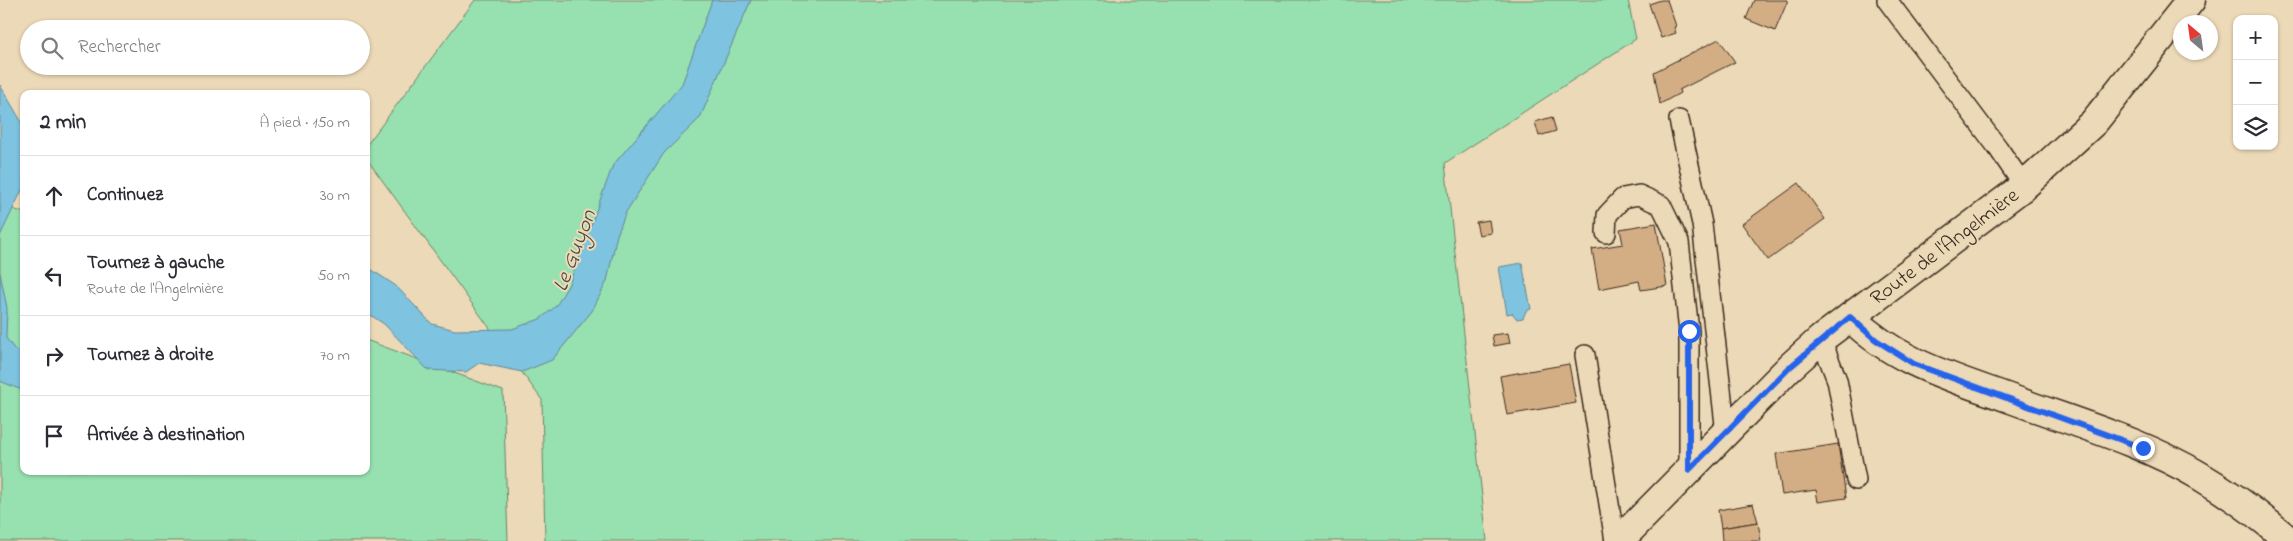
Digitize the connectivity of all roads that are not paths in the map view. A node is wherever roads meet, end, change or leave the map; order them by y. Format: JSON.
{"nodes":[{"id":1,"x":1888,"y":0,"type":"edge"},
{"id":2,"x":2191,"y":0,"type":"edge"},
{"id":3,"x":1678,"y":120,"type":"dead end"},
{"id":4,"x":2024,"y":186,"type":"junction"},
{"id":5,"x":1606,"y":233,"type":"dead end"},
{"id":6,"x":1850,"y":317,"type":"junction"},
{"id":7,"x":1821,"y":339,"type":"junction"},
{"id":8,"x":1585,"y":354,"type":"dead end"},
{"id":9,"x":1726,"y":433,"type":"junction"},
{"id":10,"x":1689,"y":470,"type":"junction"},
{"id":11,"x":1856,"y":480,"type":"dead end"},
{"id":12,"x":1615,"y":541,"type":"edge"},
{"id":13,"x":1619,"y":541,"type":"edge"},
{"id":14,"x":2289,"y":541,"type":"edge"}],
"edges":[{"from":1,"to":4,"type":"lane"},
{"from":2,"to":4,"type":"street","name":"Route de l'Angelmière"},
{"from":3,"to":9,"type":"lane"},
{"from":4,"to":6,"type":"street","name":"Route de l'Angelmière"},
{"from":5,"to":10,"type":"lane"},
{"from":6,"to":7,"type":"street","name":"Route de l'Angelmière"},
{"from":6,"to":14,"type":"street"},
{"from":7,"to":9,"type":"street","name":"Route de l'Angelmière"},
{"from":7,"to":11,"type":"lane"},
{"from":8,"to":12,"type":"lane"},
{"from":9,"to":10,"type":"street","name":"Route de l'Angelmière"},
{"from":10,"to":13,"type":"street","name":"Route de l'Angelmière"}]}
